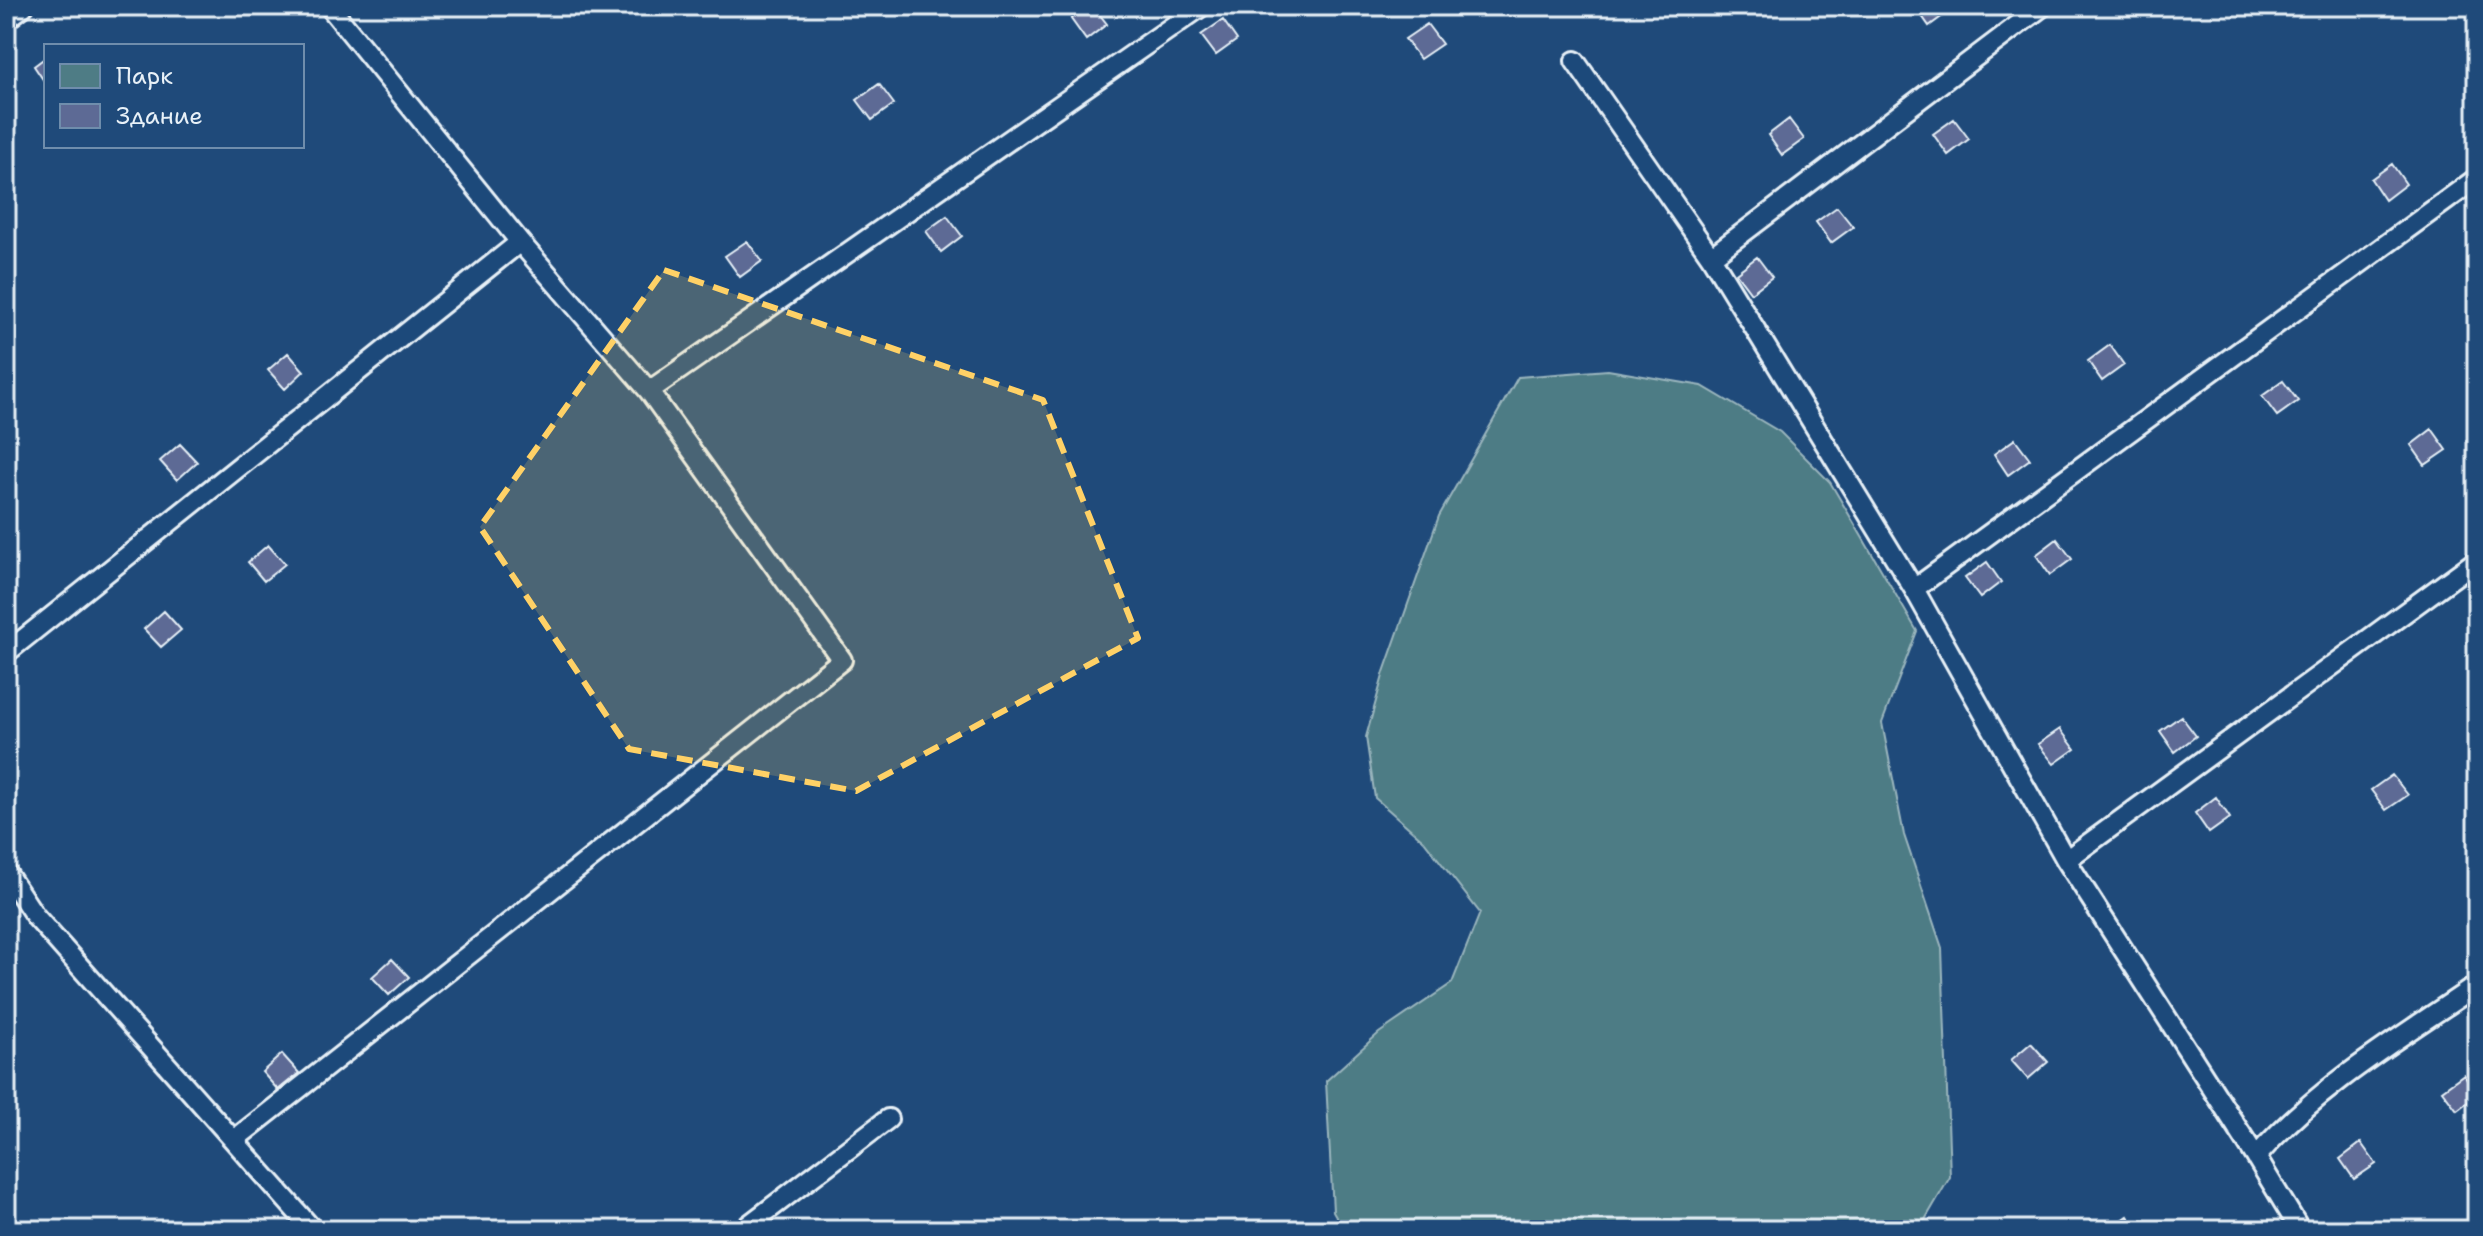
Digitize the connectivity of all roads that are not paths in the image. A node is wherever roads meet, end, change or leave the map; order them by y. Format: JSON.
{"nodes":[{"id":1,"x":24,"y":6,"type":"edge"},
{"id":2,"x":329,"y":6,"type":"edge"},
{"id":3,"x":1202,"y":6,"type":"edge"},
{"id":4,"x":2043,"y":6,"type":"edge"},
{"id":5,"x":6,"y":20,"type":"edge"},
{"id":6,"x":1575,"y":61,"type":"dead end"},
{"id":7,"x":2477,"y":178,"type":"edge"},
{"id":8,"x":520,"y":242,"type":"junction"},
{"id":9,"x":1711,"y":257,"type":"junction"},
{"id":10,"x":649,"y":391,"type":"junction"},
{"id":11,"x":2477,"y":560,"type":"edge"},
{"id":12,"x":1914,"y":589,"type":"junction"},
{"id":13,"x":6,"y":653,"type":"edge"},
{"id":14,"x":2066,"y":860,"type":"junction"},
{"id":15,"x":6,"y":872,"type":"edge"},
{"id":16,"x":2477,"y":985,"type":"edge"},
{"id":17,"x":888,"y":1119,"type":"dead end"},
{"id":18,"x":234,"y":1140,"type":"junction"},
{"id":19,"x":2256,"y":1157,"type":"junction"},
{"id":20,"x":313,"y":1230,"type":"edge"},
{"id":21,"x":742,"y":1230,"type":"edge"},
{"id":22,"x":2298,"y":1230,"type":"edge"}],
"edges":[{"from":1,"to":5,"type":"lane"},
{"from":2,"to":8,"type":"lane"},
{"from":3,"to":10,"type":"lane"},
{"from":4,"to":9,"type":"lane"},
{"from":6,"to":9,"type":"lane"},
{"from":7,"to":12,"type":"lane"},
{"from":8,"to":10,"type":"lane"},
{"from":8,"to":13,"type":"lane"},
{"from":9,"to":12,"type":"lane"},
{"from":10,"to":18,"type":"lane"},
{"from":11,"to":14,"type":"lane"},
{"from":12,"to":14,"type":"lane"},
{"from":14,"to":19,"type":"lane"},
{"from":15,"to":18,"type":"lane"},
{"from":16,"to":19,"type":"lane"},
{"from":17,"to":21,"type":"lane"},
{"from":18,"to":20,"type":"lane"},
{"from":19,"to":22,"type":"lane"}]}
